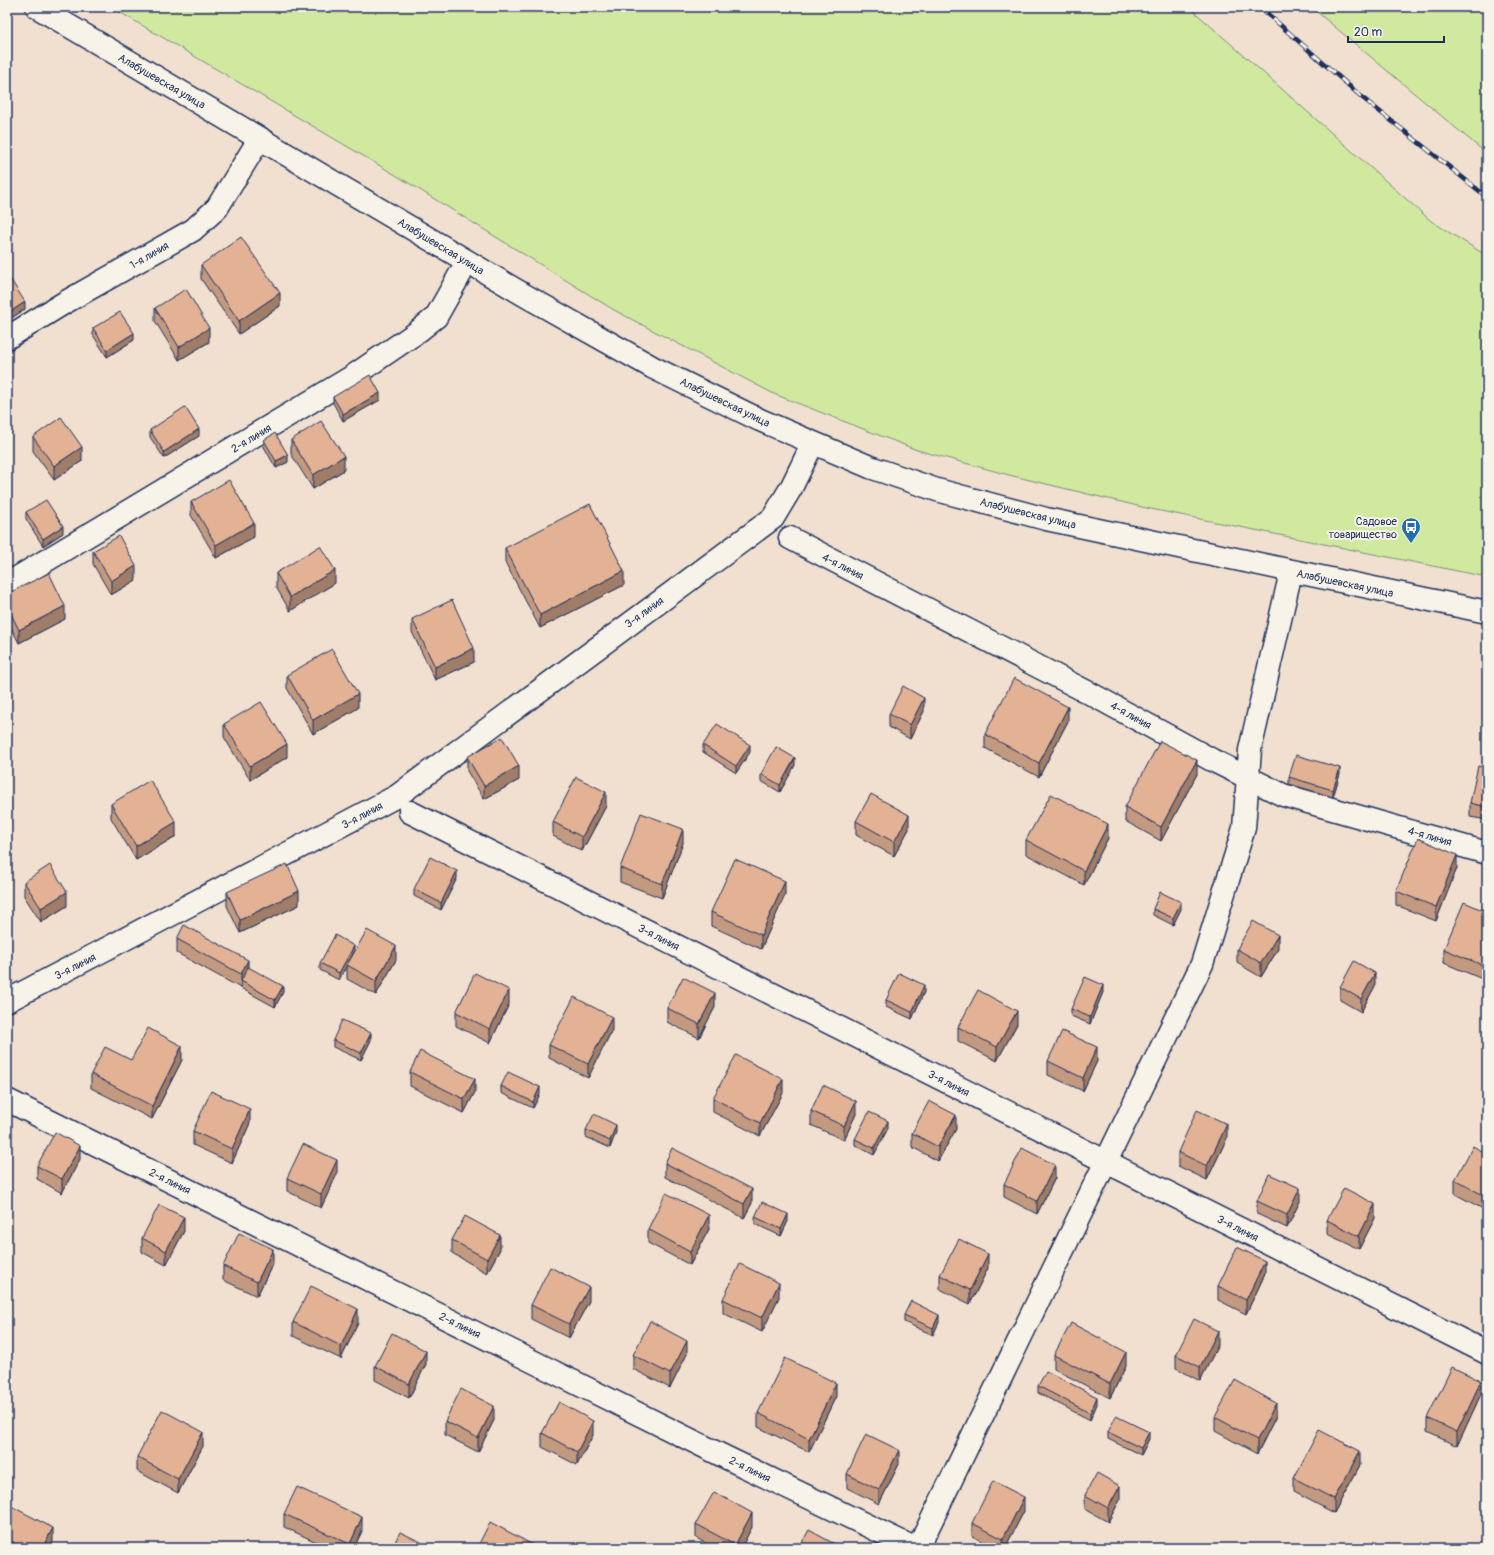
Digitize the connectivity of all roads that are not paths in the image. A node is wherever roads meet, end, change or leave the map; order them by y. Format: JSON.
{"nodes":[{"id":1,"x":37,"y":7,"type":"edge"},
{"id":2,"x":260,"y":138,"type":"junction"},
{"id":3,"x":467,"y":262,"type":"junction"},
{"id":4,"x":7,"y":338,"type":"edge"},
{"id":5,"x":813,"y":443,"type":"junction"},
{"id":6,"x":790,"y":538,"type":"dead end"},
{"id":7,"x":1291,"y":572,"type":"junction"},
{"id":8,"x":7,"y":584,"type":"edge"},
{"id":9,"x":1487,"y":612,"type":"edge"},
{"id":10,"x":1249,"y":777,"type":"junction"},
{"id":11,"x":410,"y":812,"type":"dead end"},
{"id":12,"x":1487,"y":853,"type":"edge"},
{"id":13,"x":7,"y":1001,"type":"edge"},
{"id":14,"x":7,"y":1100,"type":"edge"},
{"id":15,"x":1105,"y":1161,"type":"junction"},
{"id":16,"x":1487,"y":1353,"type":"edge"},
{"id":17,"x":914,"y":1548,"type":"edge"},
{"id":18,"x":918,"y":1548,"type":"edge"}],
"edges":[{"from":1,"to":2,"type":"street","name":"Алабушевская улица"},
{"from":2,"to":3,"type":"street","name":"Алабушевская улица"},
{"from":2,"to":4,"type":"street","name":"1-я линия"},
{"from":3,"to":5,"type":"street","name":"Алабушевская улица"},
{"from":3,"to":8,"type":"street","name":"2-я линия"},
{"from":5,"to":7,"type":"street","name":"Алабушевская улица"},
{"from":5,"to":13,"type":"street","name":"3-я линия"},
{"from":6,"to":10,"type":"street","name":"4-я линия"},
{"from":7,"to":9,"type":"street","name":"Алабушевская улица"},
{"from":7,"to":10,"type":"street"},
{"from":10,"to":12,"type":"street","name":"4-я линия"},
{"from":10,"to":15,"type":"street"},
{"from":11,"to":15,"type":"street","name":"3-я линия"},
{"from":14,"to":17,"type":"street","name":"2-я линия"},
{"from":15,"to":16,"type":"street","name":"3-я линия"},
{"from":15,"to":18,"type":"street"}]}
